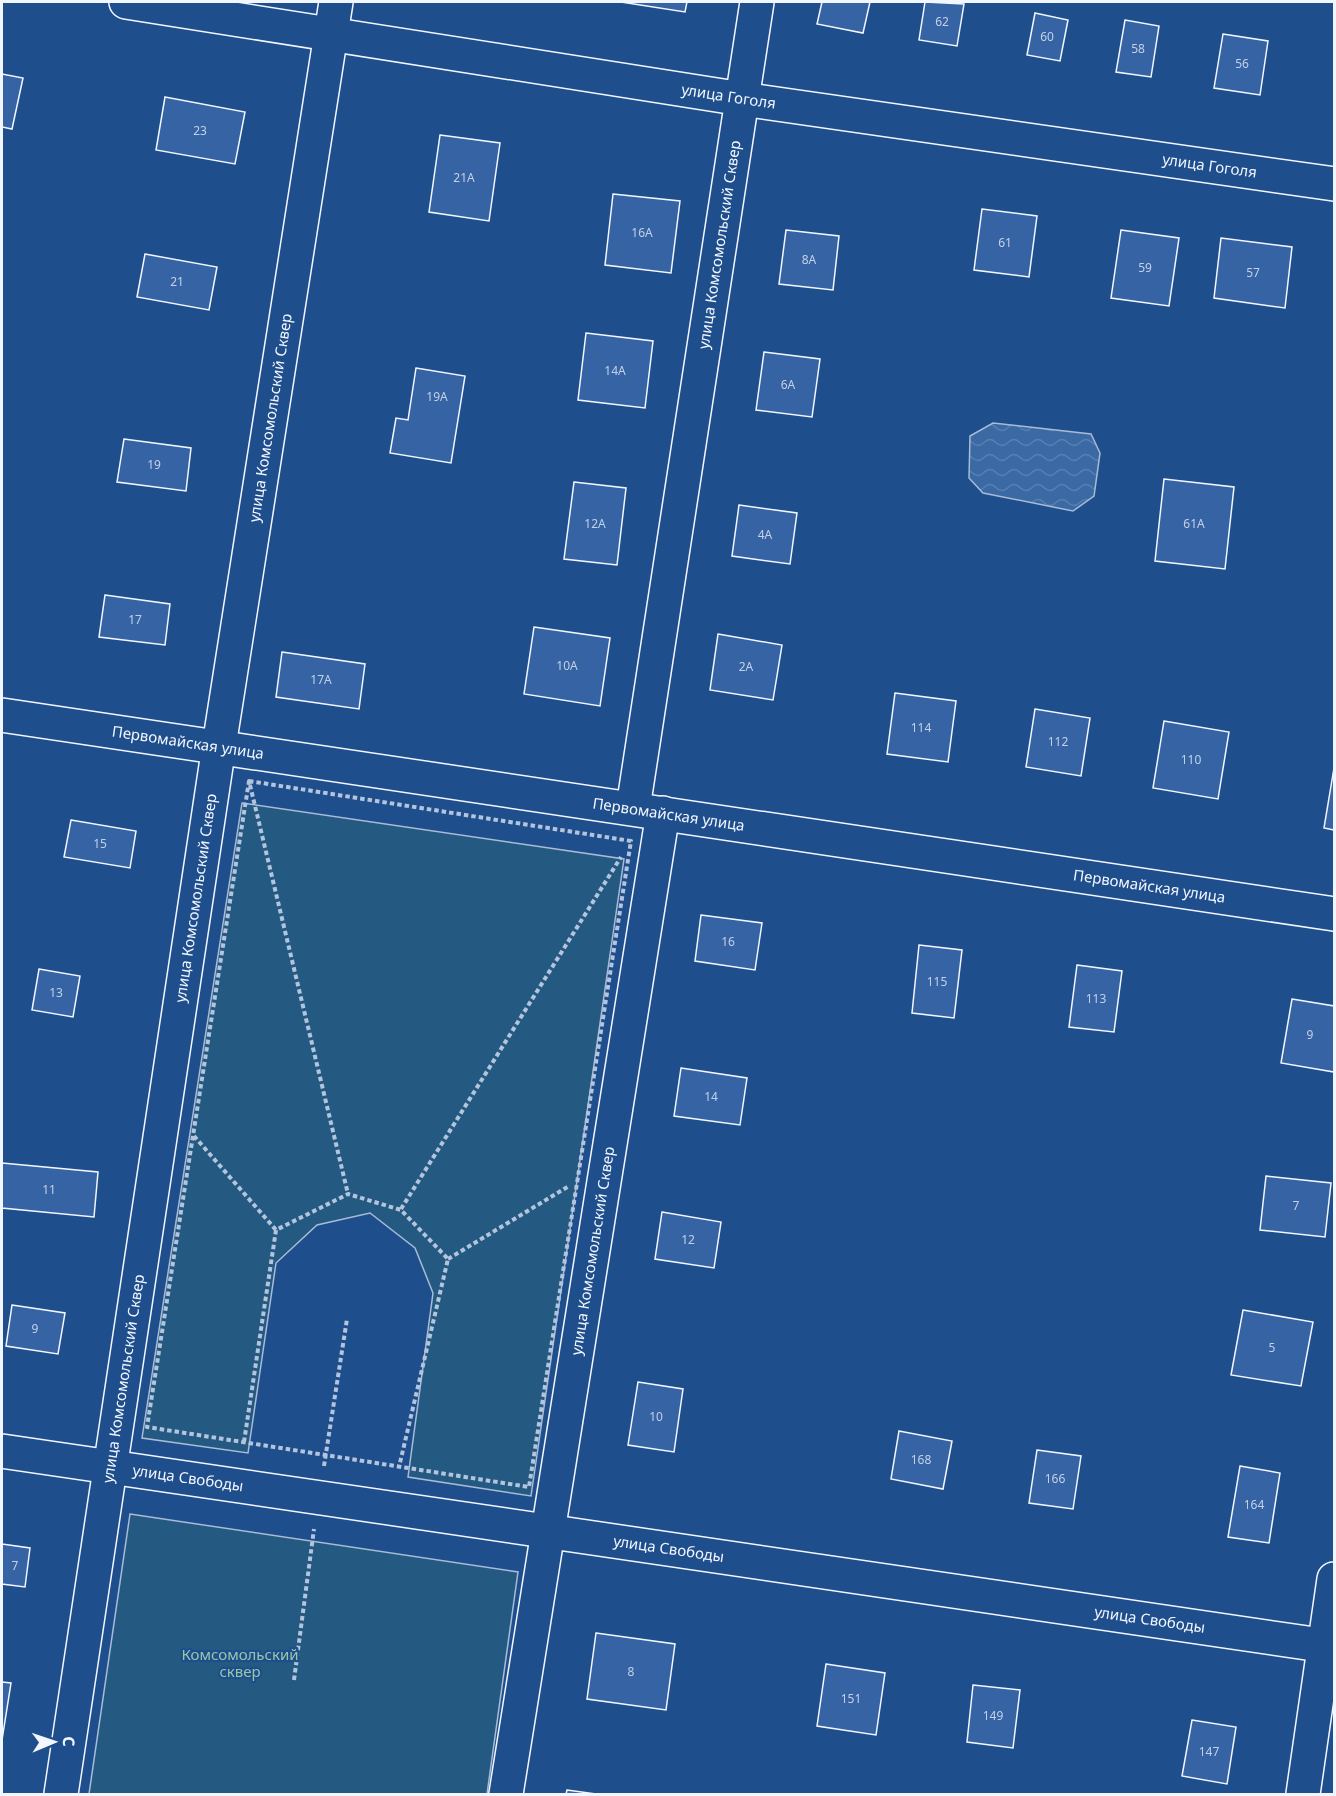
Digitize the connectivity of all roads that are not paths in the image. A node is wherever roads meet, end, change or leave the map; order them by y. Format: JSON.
{"nodes":[{"id":1,"x":126,"y":2,"type":"edge"},
{"id":2,"x":336,"y":2,"type":"edge"},
{"id":3,"x":757,"y":2,"type":"edge"},
{"id":4,"x":331,"y":34,"type":"junction"},
{"id":5,"x":742,"y":99,"type":"junction"},
{"id":6,"x":1335,"y":184,"type":"edge"},
{"id":7,"x":2,"y":715,"type":"edge"},
{"id":8,"x":219,"y":746,"type":"junction"},
{"id":9,"x":648,"y":811,"type":"junction"},
{"id":10,"x":1335,"y":914,"type":"edge"},
{"id":11,"x":2,"y":1451,"type":"edge"},
{"id":12,"x":110,"y":1467,"type":"junction"},
{"id":13,"x":548,"y":1531,"type":"junction"},
{"id":14,"x":1335,"y":1579,"type":"edge"},
{"id":15,"x":1329,"y":1646,"type":"edge"},
{"id":16,"x":61,"y":1794,"type":"edge"},
{"id":17,"x":506,"y":1794,"type":"edge"},
{"id":18,"x":1303,"y":1794,"type":"edge"}],
"edges":[{"from":1,"to":4,"type":"street","name":"улица Гоголя"},
{"from":2,"to":4,"type":"street","name":"улица Комсомольский Сквер"},
{"from":3,"to":5,"type":"street","name":"улица Комсомольский Сквер"},
{"from":4,"to":5,"type":"street","name":"улица Гоголя"},
{"from":4,"to":8,"type":"street","name":"улица Комсомольский Сквер"},
{"from":5,"to":6,"type":"street","name":"улица Гоголя"},
{"from":5,"to":9,"type":"street","name":"улица Комсомольский Сквер"},
{"from":7,"to":8,"type":"street","name":"Первомайская улица"},
{"from":8,"to":9,"type":"street","name":"Первомайская улица"},
{"from":8,"to":12,"type":"street","name":"улица Комсомольский Сквер"},
{"from":9,"to":10,"type":"street","name":"Первомайская улица"},
{"from":9,"to":13,"type":"street","name":"улица Комсомольский Сквер"},
{"from":11,"to":12,"type":"street","name":"улица Свободы"},
{"from":12,"to":13,"type":"street","name":"улица Свободы"},
{"from":12,"to":16,"type":"street","name":"улица Комсомольский Сквер"},
{"from":13,"to":15,"type":"street","name":"улица Свободы"},
{"from":13,"to":17,"type":"street","name":"улица Комсомольский Сквер"},
{"from":14,"to":15,"type":"street"},
{"from":15,"to":18,"type":"street"}]}
